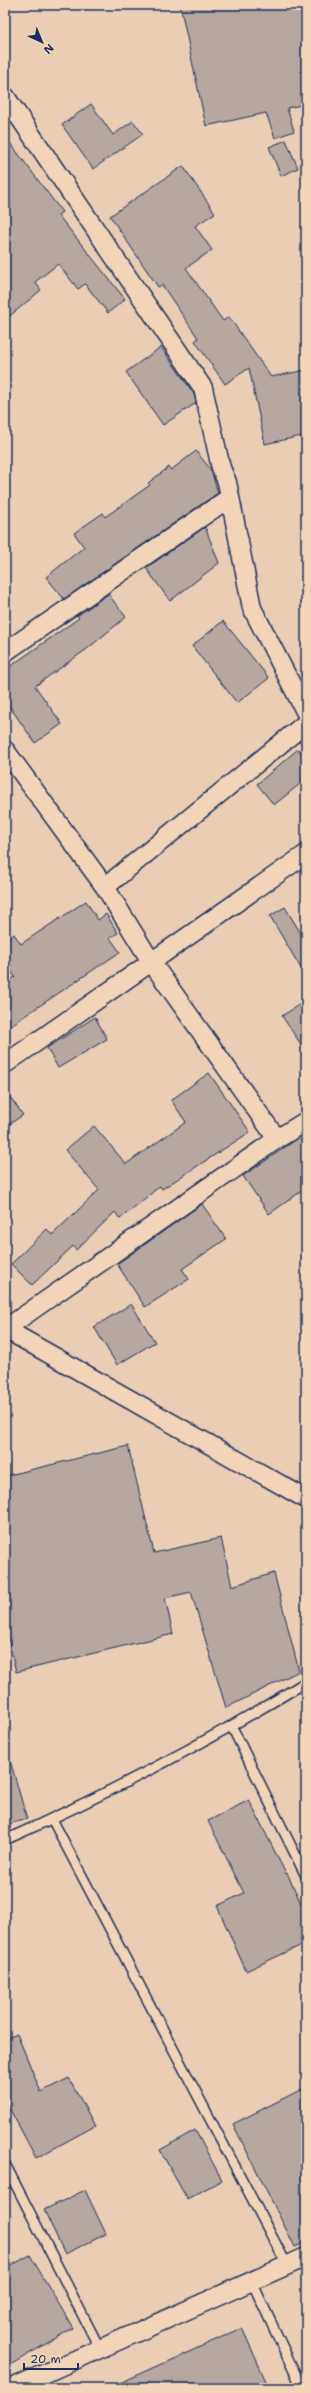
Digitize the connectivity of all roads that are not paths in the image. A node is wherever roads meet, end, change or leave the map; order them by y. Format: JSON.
{"nodes":[{"id":1,"x":5,"y":96,"type":"edge"},
{"id":2,"x":229,"y":498,"type":"junction"},
{"id":3,"x":5,"y":652,"type":"edge"},
{"id":4,"x":306,"y":713,"type":"edge"},
{"id":5,"x":306,"y":723,"type":"edge"},
{"id":6,"x":5,"y":750,"type":"edge"},
{"id":7,"x":306,"y":854,"type":"edge"},
{"id":8,"x":105,"y":887,"type":"junction"},
{"id":9,"x":152,"y":963,"type":"junction"},
{"id":10,"x":5,"y":1064,"type":"edge"},
{"id":11,"x":306,"y":1121,"type":"edge"},
{"id":12,"x":278,"y":1139,"type":"junction"},
{"id":13,"x":6,"y":1330,"type":"edge"},
{"id":14,"x":306,"y":1499,"type":"edge"},
{"id":15,"x":306,"y":1682,"type":"edge"},
{"id":16,"x":232,"y":1727,"type":"junction"},
{"id":17,"x":52,"y":1819,"type":"junction"},
{"id":18,"x":5,"y":1840,"type":"edge"},
{"id":19,"x":306,"y":1876,"type":"edge"},
{"id":20,"x":5,"y":2164,"type":"edge"},
{"id":21,"x":306,"y":2257,"type":"edge"},
{"id":22,"x":287,"y":2265,"type":"junction"},
{"id":23,"x":251,"y":2280,"type":"junction"},
{"id":24,"x":100,"y":2349,"type":"junction"},
{"id":25,"x":12,"y":2388,"type":"edge"},
{"id":26,"x":302,"y":2388,"type":"edge"}],
"edges":[{"from":1,"to":2,"type":"street"},
{"from":2,"to":3,"type":"street"},
{"from":2,"to":4,"type":"street"},
{"from":5,"to":8,"type":"street"},
{"from":6,"to":8,"type":"street"},
{"from":7,"to":9,"type":"street"},
{"from":8,"to":9,"type":"street"},
{"from":9,"to":10,"type":"street"},
{"from":9,"to":12,"type":"street"},
{"from":11,"to":12,"type":"street"},
{"from":12,"to":13,"type":"street"},
{"from":13,"to":14,"type":"street"},
{"from":15,"to":16,"type":"lane"},
{"from":16,"to":17,"type":"lane"},
{"from":16,"to":19,"type":"lane"},
{"from":17,"to":18,"type":"lane"},
{"from":17,"to":22,"type":"lane"},
{"from":20,"to":24,"type":"lane"},
{"from":21,"to":22,"type":"street"},
{"from":22,"to":23,"type":"street"},
{"from":23,"to":24,"type":"street"},
{"from":23,"to":26,"type":"lane"},
{"from":24,"to":25,"type":"street"}]}
